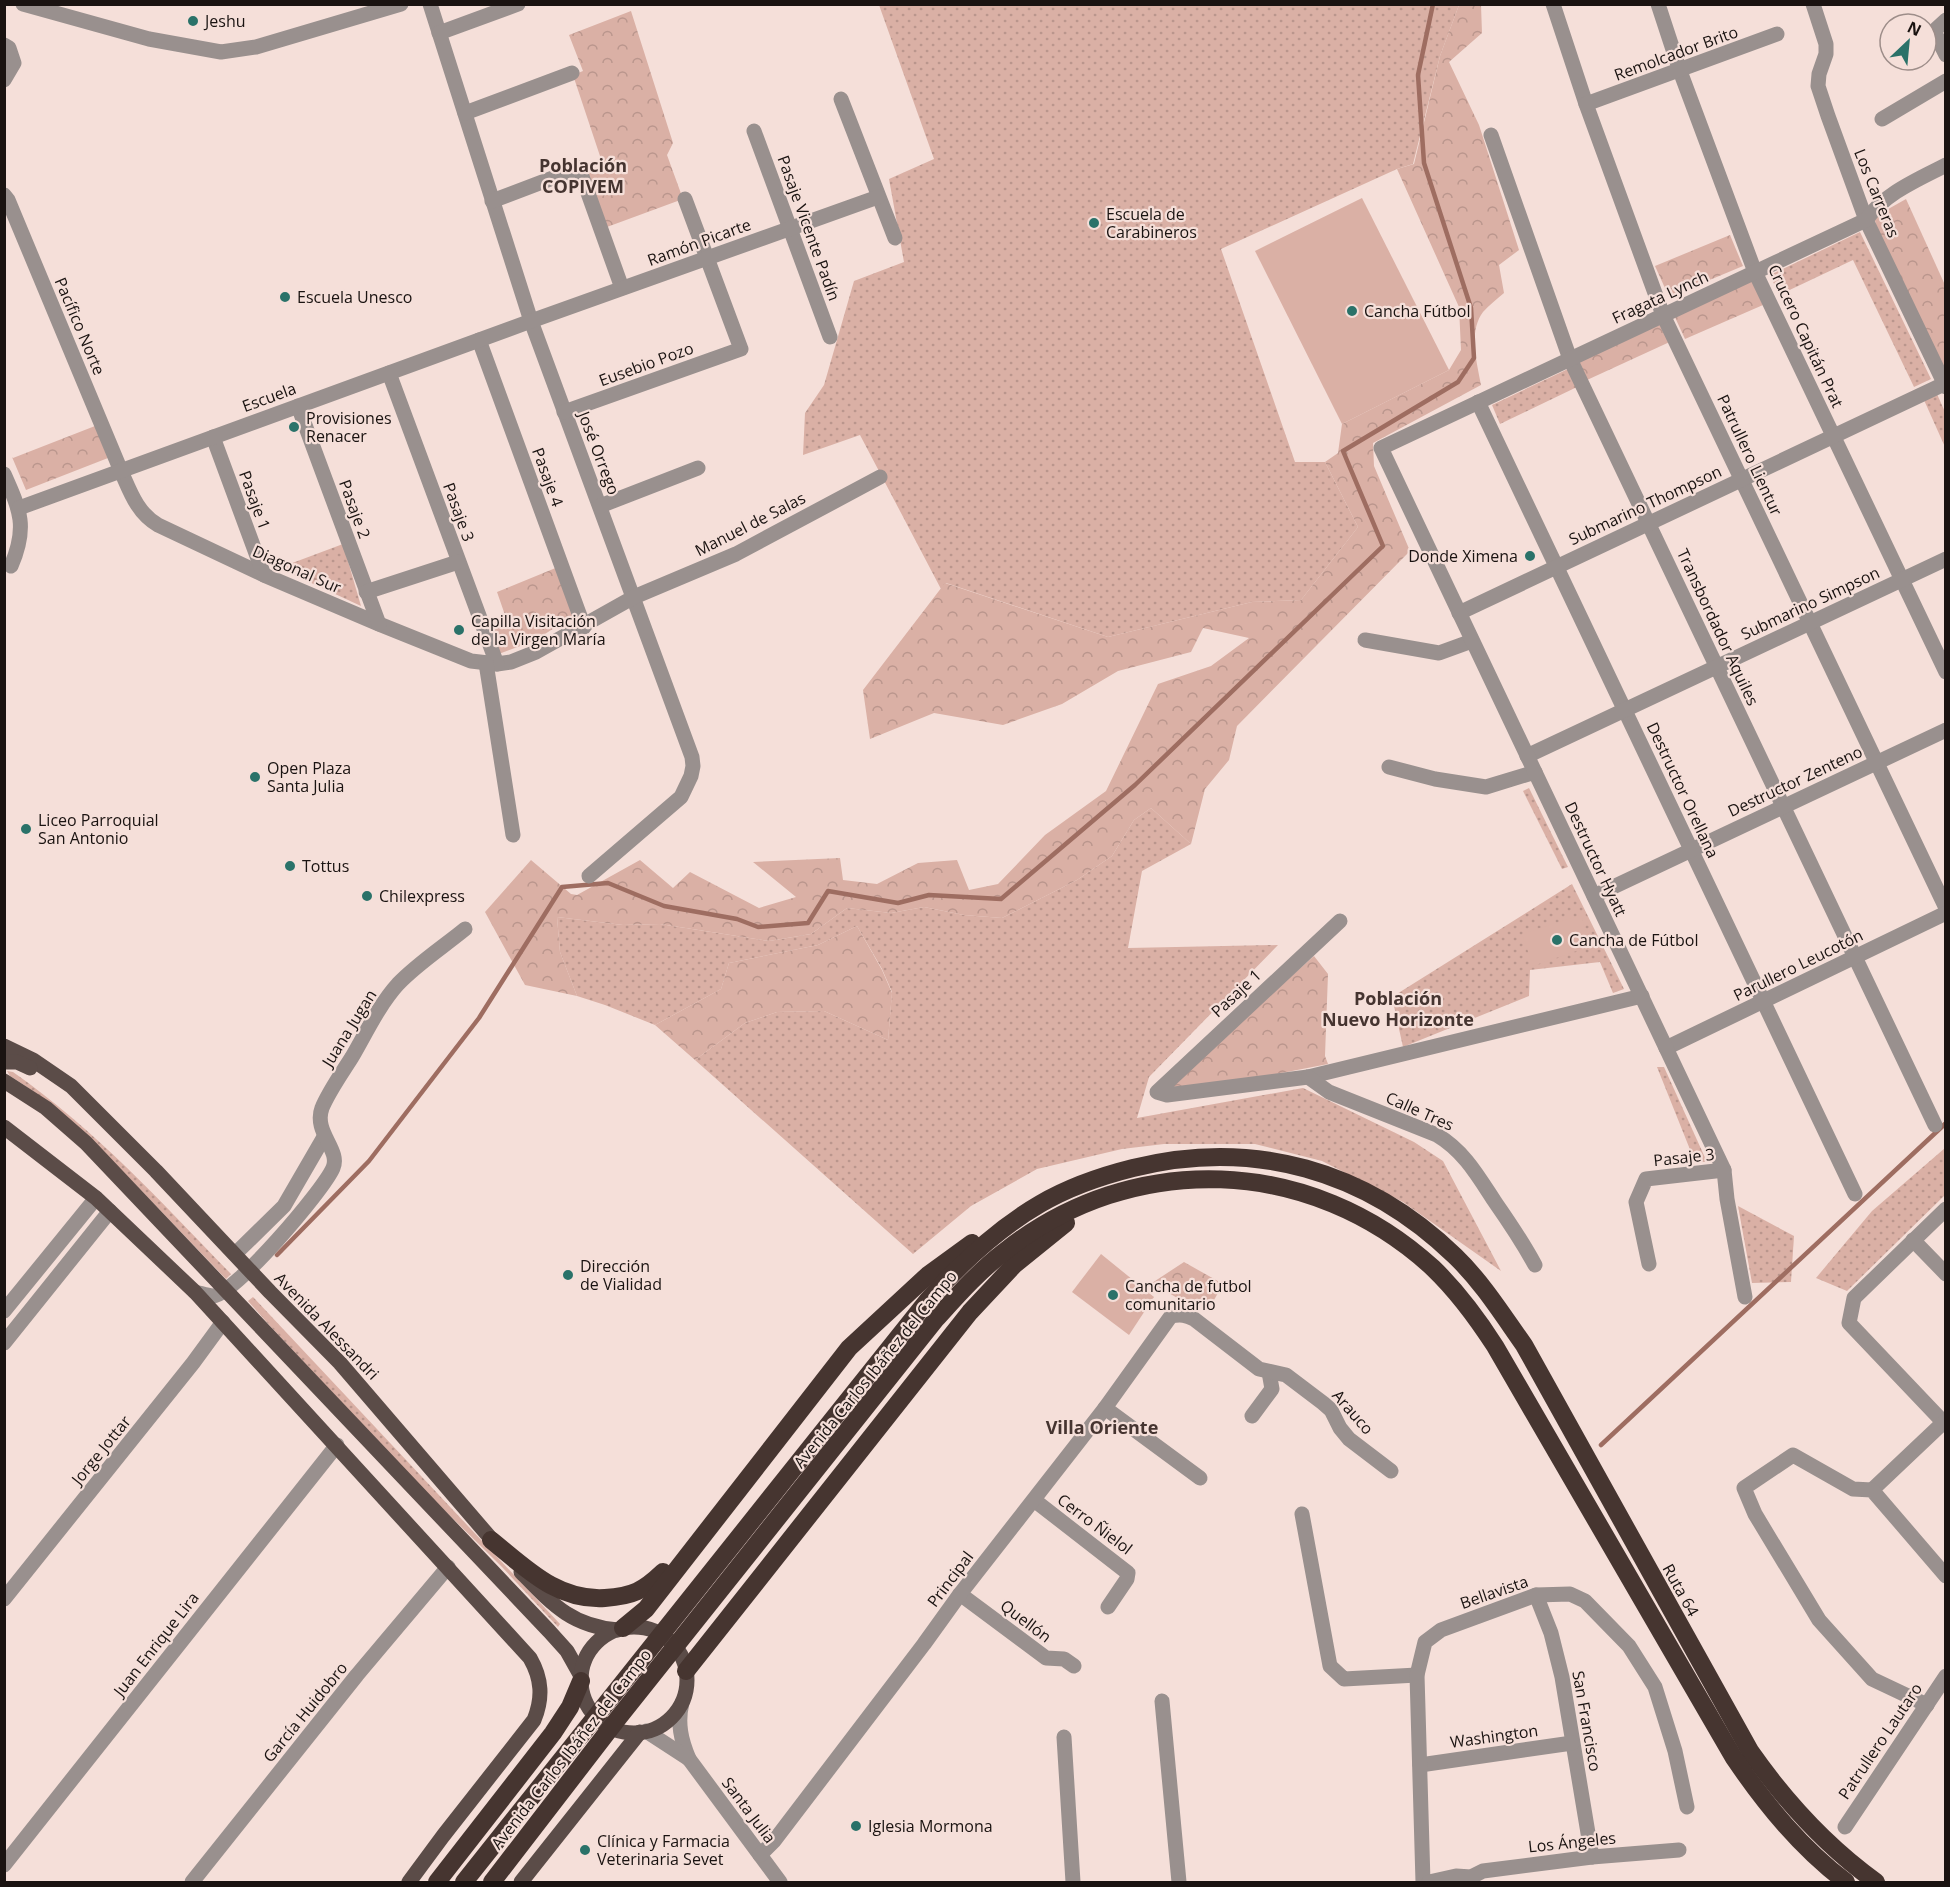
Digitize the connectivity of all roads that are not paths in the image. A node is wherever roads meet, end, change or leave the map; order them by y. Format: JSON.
{"nodes":[{"id":1,"x":23,"y":4,"type":"edge"},
{"id":2,"x":401,"y":4,"type":"edge"},
{"id":3,"x":430,"y":4,"type":"edge"},
{"id":4,"x":518,"y":4,"type":"edge"},
{"id":5,"x":1553,"y":4,"type":"edge"},
{"id":6,"x":1658,"y":4,"type":"edge"},
{"id":7,"x":1813,"y":4,"type":"edge"},
{"id":8,"x":1946,"y":20,"type":"edge"},
{"id":9,"x":440,"y":33,"type":"junction"},
{"id":10,"x":1777,"y":34,"type":"dead end"},
{"id":11,"x":4,"y":45,"type":"edge"},
{"id":12,"x":1946,"y":55,"type":"edge"},
{"id":13,"x":1680,"y":71,"type":"junction"},
{"id":14,"x":572,"y":73,"type":"dead end"},
{"id":15,"x":4,"y":80,"type":"edge"},
{"id":16,"x":1946,"y":81,"type":"edge"},
{"id":17,"x":840,"y":99,"type":"dead end"},
{"id":18,"x":1586,"y":104,"type":"junction"},
{"id":19,"x":465,"y":113,"type":"junction"},
{"id":20,"x":1882,"y":119,"type":"dead end"},
{"id":21,"x":754,"y":131,"type":"dead end"},
{"id":22,"x":1491,"y":135,"type":"dead end"},
{"id":23,"x":1946,"y":165,"type":"edge"},
{"id":24,"x":4,"y":195,"type":"edge"},
{"id":25,"x":878,"y":197,"type":"junction"},
{"id":26,"x":685,"y":199,"type":"dead end"},
{"id":27,"x":492,"y":201,"type":"junction"},
{"id":28,"x":1866,"y":220,"type":"junction"},
{"id":29,"x":790,"y":229,"type":"junction"},
{"id":30,"x":895,"y":238,"type":"dead end"},
{"id":31,"x":706,"y":259,"type":"junction"},
{"id":32,"x":1755,"y":272,"type":"junction"},
{"id":33,"x":622,"y":288,"type":"junction"},
{"id":34,"x":1663,"y":315,"type":"junction"},
{"id":35,"x":531,"y":321,"type":"junction"},
{"id":36,"x":830,"y":337,"type":"dead end"},
{"id":37,"x":479,"y":340,"type":"junction"},
{"id":38,"x":1570,"y":359,"type":"junction"},
{"id":39,"x":389,"y":373,"type":"junction"},
{"id":40,"x":1945,"y":386,"type":"edge"},
{"id":41,"x":1478,"y":402,"type":"junction"},
{"id":42,"x":298,"y":406,"type":"junction"},
{"id":43,"x":564,"y":412,"type":"junction"},
{"id":44,"x":213,"y":437,"type":"junction"},
{"id":45,"x":1833,"y":437,"type":"junction"},
{"id":46,"x":1381,"y":448,"type":"joint"},
{"id":47,"x":698,"y":468,"type":"dead end"},
{"id":48,"x":121,"y":471,"type":"junction"},
{"id":49,"x":4,"y":474,"type":"edge"},
{"id":50,"x":880,"y":477,"type":"dead end"},
{"id":51,"x":1741,"y":480,"type":"junction"},
{"id":52,"x":600,"y":506,"type":"junction"},
{"id":53,"x":19,"y":508,"type":"junction"},
{"id":54,"x":1648,"y":524,"type":"junction"},
{"id":55,"x":1946,"y":559,"type":"edge"},
{"id":56,"x":458,"y":562,"type":"junction"},
{"id":57,"x":11,"y":566,"type":"dead end"},
{"id":58,"x":1556,"y":567,"type":"junction"},
{"id":59,"x":264,"y":575,"type":"junction"},
{"id":60,"x":1901,"y":580,"type":"junction"},
{"id":61,"x":366,"y":592,"type":"junction"},
{"id":62,"x":634,"y":597,"type":"junction"},
{"id":63,"x":1459,"y":613,"type":"junction"},
{"id":64,"x":1809,"y":623,"type":"junction"},
{"id":65,"x":379,"y":624,"type":"junction"},
{"id":66,"x":584,"y":627,"type":"junction"},
{"id":67,"x":1365,"y":640,"type":"dead end"},
{"id":68,"x":1472,"y":641,"type":"junction"},
{"id":69,"x":491,"y":664,"type":"junction"},
{"id":70,"x":1716,"y":667,"type":"junction"},
{"id":71,"x":1946,"y":672,"type":"edge"},
{"id":72,"x":1625,"y":710,"type":"junction"},
{"id":73,"x":1946,"y":730,"type":"edge"},
{"id":74,"x":1527,"y":756,"type":"junction"},
{"id":75,"x":1876,"y":763,"type":"junction"},
{"id":76,"x":1389,"y":767,"type":"dead end"},
{"id":77,"x":1535,"y":772,"type":"junction"},
{"id":78,"x":1783,"y":807,"type":"junction"},
{"id":79,"x":513,"y":835,"type":"dead end"},
{"id":80,"x":1691,"y":850,"type":"junction"},
{"id":81,"x":589,"y":876,"type":"dead end"},
{"id":82,"x":1594,"y":896,"type":"junction"},
{"id":83,"x":1946,"y":911,"type":"edge"},
{"id":84,"x":1340,"y":921,"type":"dead end"},
{"id":85,"x":465,"y":929,"type":"dead end"},
{"id":86,"x":1855,"y":957,"type":"junction"},
{"id":87,"x":1642,"y":996,"type":"junction"},
{"id":88,"x":1764,"y":1001,"type":"junction"},
{"id":89,"x":4,"y":1046,"type":"edge"},
{"id":90,"x":1666,"y":1048,"type":"junction"},
{"id":91,"x":4,"y":1062,"type":"edge"},
{"id":92,"x":1308,"y":1077,"type":"junction"},
{"id":93,"x":4,"y":1081,"type":"edge"},
{"id":94,"x":71,"y":1086,"type":"junction"},
{"id":95,"x":1935,"y":1125,"type":"dead end"},
{"id":96,"x":7,"y":1127,"type":"edge"},
{"id":97,"x":324,"y":1137,"type":"junction"},
{"id":98,"x":1724,"y":1170,"type":"junction"},
{"id":99,"x":1856,"y":1194,"type":"dead end"},
{"id":100,"x":1101,"y":1197,"type":"junction"},
{"id":101,"x":96,"y":1198,"type":"junction"},
{"id":102,"x":1946,"y":1209,"type":"edge"},
{"id":103,"x":110,"y":1210,"type":"junction"},
{"id":104,"x":1018,"y":1217,"type":"junction"},
{"id":105,"x":1913,"y":1240,"type":"junction"},
{"id":106,"x":235,"y":1254,"type":"junction"},
{"id":107,"x":1649,"y":1264,"type":"dead end"},
{"id":108,"x":1535,"y":1265,"type":"dead end"},
{"id":109,"x":249,"y":1269,"type":"junction"},
{"id":110,"x":1946,"y":1274,"type":"edge"},
{"id":111,"x":1486,"y":1289,"type":"joint"},
{"id":112,"x":224,"y":1290,"type":"junction"},
{"id":113,"x":195,"y":1292,"type":"junction"},
{"id":114,"x":1744,"y":1297,"type":"dead end"},
{"id":115,"x":4,"y":1311,"type":"edge"},
{"id":116,"x":223,"y":1322,"type":"junction"},
{"id":117,"x":1166,"y":1322,"type":"joint"},
{"id":118,"x":4,"y":1343,"type":"edge"},
{"id":119,"x":1269,"y":1372,"type":"junction"},
{"id":120,"x":1105,"y":1408,"type":"junction"},
{"id":121,"x":1252,"y":1416,"type":"dead end"},
{"id":122,"x":1945,"y":1422,"type":"edge"},
{"id":123,"x":337,"y":1445,"type":"junction"},
{"id":124,"x":1391,"y":1472,"type":"dead end"},
{"id":125,"x":1200,"y":1478,"type":"dead end"},
{"id":126,"x":1872,"y":1490,"type":"junction"},
{"id":127,"x":1034,"y":1500,"type":"junction"},
{"id":128,"x":1302,"y":1514,"type":"dead end"},
{"id":129,"x":492,"y":1540,"type":"junction"},
{"id":130,"x":698,"y":1541,"type":"junction"},
{"id":131,"x":448,"y":1567,"type":"junction"},
{"id":132,"x":1946,"y":1576,"type":"edge"},
{"id":133,"x":960,"y":1594,"type":"junction"},
{"id":134,"x":1536,"y":1595,"type":"junction"},
{"id":135,"x":4,"y":1599,"type":"edge"},
{"id":136,"x":1108,"y":1607,"type":"dead end"},
{"id":137,"x":627,"y":1629,"type":"junction"},
{"id":138,"x":683,"y":1663,"type":"junction"},
{"id":139,"x":1074,"y":1666,"type":"dead end"},
{"id":140,"x":1417,"y":1675,"type":"junction"},
{"id":141,"x":1946,"y":1676,"type":"edge"},
{"id":142,"x":582,"y":1684,"type":"junction"},
{"id":143,"x":1162,"y":1701,"type":"dead end"},
{"id":144,"x":682,"y":1703,"type":"junction"},
{"id":145,"x":1927,"y":1706,"type":"junction"},
{"id":146,"x":643,"y":1732,"type":"junction"},
{"id":147,"x":1064,"y":1737,"type":"dead end"},
{"id":148,"x":1572,"y":1743,"type":"junction"},
{"id":149,"x":689,"y":1759,"type":"junction"},
{"id":150,"x":1420,"y":1765,"type":"junction"},
{"id":151,"x":1687,"y":1807,"type":"dead end"},
{"id":152,"x":1845,"y":1827,"type":"dead end"},
{"id":153,"x":1679,"y":1850,"type":"dead end"},
{"id":154,"x":760,"y":1855,"type":"junction"},
{"id":155,"x":1592,"y":1857,"type":"junction"},
{"id":156,"x":4,"y":1864,"type":"edge"},
{"id":157,"x":1475,"y":1880,"type":"edge"},
{"id":158,"x":192,"y":1882,"type":"edge"},
{"id":159,"x":409,"y":1882,"type":"edge"},
{"id":160,"x":436,"y":1882,"type":"edge"},
{"id":161,"x":464,"y":1882,"type":"edge"},
{"id":162,"x":492,"y":1882,"type":"edge"},
{"id":163,"x":520,"y":1882,"type":"edge"},
{"id":164,"x":780,"y":1882,"type":"edge"},
{"id":165,"x":1073,"y":1882,"type":"edge"},
{"id":166,"x":1179,"y":1882,"type":"edge"},
{"id":167,"x":1423,"y":1882,"type":"edge"},
{"id":168,"x":1429,"y":1882,"type":"edge"},
{"id":169,"x":1846,"y":1882,"type":"edge"},
{"id":170,"x":1876,"y":1882,"type":"edge"}],
"edges":[{"from":1,"to":2,"type":"street"},
{"from":3,"to":9,"type":"street","name":"José Orrego"},
{"from":4,"to":9,"type":"street"},
{"from":5,"to":18,"type":"street","name":"Patrullero Lientur"},
{"from":6,"to":13,"type":"street","name":"Crucero Capitán Prat"},
{"from":7,"to":28,"type":"street","name":"Los Carreras"},
{"from":8,"to":12,"type":"street"},
{"from":9,"to":19,"type":"street","name":"José Orrego"},
{"from":10,"to":13,"type":"street","name":"Remolcador Brito"},
{"from":11,"to":15,"type":"street"},
{"from":13,"to":18,"type":"street","name":"Remolcador Brito"},
{"from":13,"to":32,"type":"street","name":"Crucero Capitán Prat"},
{"from":14,"to":19,"type":"street"},
{"from":16,"to":20,"type":"street"},
{"from":17,"to":25,"type":"street"},
{"from":18,"to":34,"type":"street","name":"Patrullero Lientur"},
{"from":19,"to":27,"type":"street","name":"José Orrego"},
{"from":21,"to":29,"type":"street","name":"Pasaje Vicente Padín"},
{"from":22,"to":38,"type":"street","name":"Transbordador Aquiles"},
{"from":23,"to":28,"type":"street","name":"Fragata Lynch"},
{"from":24,"to":48,"type":"street","name":"Pacífico Norte"},
{"from":25,"to":29,"type":"street","name":"Ramón Picarte"},
{"from":25,"to":30,"type":"street"},
{"from":26,"to":31,"type":"street"},
{"from":27,"to":33,"type":"street"},
{"from":27,"to":35,"type":"street","name":"José Orrego"},
{"from":28,"to":32,"type":"street","name":"Fragata Lynch"},
{"from":28,"to":40,"type":"street","name":"Los Carreras"},
{"from":29,"to":31,"type":"street","name":"Ramón Picarte"},
{"from":29,"to":36,"type":"street","name":"Pasaje Vicente Padín"},
{"from":31,"to":33,"type":"street","name":"Ramón Picarte"},
{"from":31,"to":43,"type":"street","name":"Eusebio Pozo"},
{"from":32,"to":34,"type":"street","name":"Fragata Lynch"},
{"from":32,"to":45,"type":"street","name":"Crucero Capitán Prat"},
{"from":33,"to":35,"type":"street","name":"Ramón Picarte"},
{"from":34,"to":38,"type":"street","name":"Fragata Lynch"},
{"from":34,"to":51,"type":"street","name":"Patrullero Lientur"},
{"from":35,"to":37,"type":"street","name":"Escuela"},
{"from":35,"to":43,"type":"street","name":"José Orrego"},
{"from":37,"to":39,"type":"street","name":"Escuela"},
{"from":37,"to":66,"type":"street","name":"Pasaje 4"},
{"from":38,"to":41,"type":"street","name":"Fragata Lynch"},
{"from":38,"to":54,"type":"street","name":"Transbordador Aquiles"},
{"from":39,"to":42,"type":"street","name":"Escuela"},
{"from":39,"to":56,"type":"street","name":"Pasaje 3"},
{"from":40,"to":45,"type":"street","name":"Submarino Thompson"},
{"from":41,"to":46,"type":"street","name":"Fragata Lynch"},
{"from":41,"to":58,"type":"street","name":"Destructor Orellana"},
{"from":42,"to":44,"type":"street","name":"Escuela"},
{"from":42,"to":61,"type":"street","name":"Pasaje 2"},
{"from":43,"to":52,"type":"street","name":"José Orrego"},
{"from":44,"to":48,"type":"street","name":"Escuela"},
{"from":44,"to":59,"type":"street","name":"Pasaje 1"},
{"from":45,"to":51,"type":"street","name":"Submarino Thompson"},
{"from":45,"to":60,"type":"street","name":"Crucero Capitán Prat"},
{"from":46,"to":63,"type":"street","name":"Destructor Hyatt"},
{"from":47,"to":52,"type":"street"},
{"from":48,"to":53,"type":"street","name":"Escuela"},
{"from":48,"to":59,"type":"street","name":"Diagonal Sur"},
{"from":49,"to":53,"type":"street"},
{"from":50,"to":62,"type":"street","name":"Manuel de Salas"},
{"from":51,"to":54,"type":"street","name":"Submarino Thompson"},
{"from":51,"to":64,"type":"street","name":"Patrullero Lientur"},
{"from":52,"to":62,"type":"street","name":"José Orrego"},
{"from":53,"to":57,"type":"street"},
{"from":54,"to":58,"type":"street","name":"Submarino Thompson"},
{"from":54,"to":70,"type":"street","name":"Transbordador Aquiles"},
{"from":55,"to":60,"type":"street","name":"Submarino Simpson"},
{"from":56,"to":61,"type":"street"},
{"from":56,"to":69,"type":"street","name":"Pasaje 3"},
{"from":58,"to":63,"type":"street","name":"Submarino Thompson"},
{"from":58,"to":72,"type":"street","name":"Destructor Orellana"},
{"from":59,"to":65,"type":"street","name":"Diagonal Sur"},
{"from":60,"to":64,"type":"street","name":"Submarino Simpson"},
{"from":60,"to":71,"type":"street","name":"Crucero Capitán Prat"},
{"from":61,"to":65,"type":"street","name":"Pasaje 2"},
{"from":62,"to":66,"type":"street","name":"Diagonal Sur"},
{"from":62,"to":81,"type":"street","name":"José Orrego"},
{"from":63,"to":68,"type":"street","name":"Destructor Hyatt"},
{"from":64,"to":70,"type":"street","name":"Submarino Simpson"},
{"from":64,"to":75,"type":"street","name":"Patrullero Lientur"},
{"from":65,"to":69,"type":"street","name":"Diagonal Sur"},
{"from":66,"to":69,"type":"street","name":"Diagonal Sur"},
{"from":67,"to":68,"type":"street"},
{"from":68,"to":74,"type":"street","name":"Destructor Hyatt"},
{"from":69,"to":79,"type":"street"},
{"from":70,"to":72,"type":"street","name":"Submarino Simpson"},
{"from":70,"to":78,"type":"street","name":"Transbordador Aquiles"},
{"from":72,"to":74,"type":"street","name":"Submarino Simpson"},
{"from":72,"to":80,"type":"street","name":"Destructor Orellana"},
{"from":73,"to":75,"type":"street","name":"Destructor Zenteno"},
{"from":74,"to":77,"type":"street","name":"Destructor Hyatt"},
{"from":75,"to":78,"type":"street","name":"Destructor Zenteno"},
{"from":75,"to":83,"type":"street","name":"Patrullero Lientur"},
{"from":76,"to":77,"type":"street"},
{"from":77,"to":82,"type":"street","name":"Destructor Hyatt"},
{"from":78,"to":80,"type":"street","name":"Destructor Zenteno"},
{"from":78,"to":86,"type":"street","name":"Transbordador Aquiles"},
{"from":80,"to":82,"type":"street","name":"Destructor Zenteno"},
{"from":80,"to":88,"type":"street","name":"Destructor Orellana"},
{"from":82,"to":87,"type":"street","name":"Destructor Hyatt"},
{"from":83,"to":86,"type":"street","name":"Parullero Leucotón"},
{"from":84,"to":92,"type":"street","name":"Pasaje 1"},
{"from":85,"to":97,"type":"street","name":"Juana Jugan"},
{"from":86,"to":88,"type":"street","name":"Parullero Leucotón"},
{"from":86,"to":95,"type":"street","name":"Transbordador Aquiles"},
{"from":87,"to":90,"type":"street","name":"Destructor Hyatt"},
{"from":87,"to":92,"type":"street"},
{"from":88,"to":90,"type":"street","name":"Parullero Leucotón"},
{"from":88,"to":99,"type":"street","name":"Destructor Orellana"},
{"from":89,"to":94,"type":"main road","name":"Avenida Alessandri"},
{"from":90,"to":98,"type":"street","name":"Destructor Hyatt"},
{"from":91,"to":94,"type":"main road"},
{"from":92,"to":108,"type":"street","name":"Calle Tres"},
{"from":93,"to":112,"type":"main road"},
{"from":94,"to":106,"type":"main road","name":"Avenida Alessandri"},
{"from":96,"to":101,"type":"main road"},
{"from":97,"to":106,"type":"street"},
{"from":97,"to":109,"type":"street","name":"Juana Jugan"},
{"from":98,"to":107,"type":"street","name":"Pasaje 3"},
{"from":98,"to":114,"type":"street","name":"Destructor Hyatt"},
{"from":100,"to":138,"type":"highway"},
{"from":100,"to":162,"type":"highway","name":"Avenida Carlos Ibáñez del Campo"},
{"from":100,"to":169,"type":"highway","name":"Avenida Carlos Ibáñez del Campo"},
{"from":101,"to":103,"type":"main road"},
{"from":101,"to":115,"type":"street"},
{"from":102,"to":105,"type":"street"},
{"from":103,"to":113,"type":"main road"},
{"from":103,"to":118,"type":"street"},
{"from":104,"to":111,"type":"highway","name":"Avenida Carlos Ibáñez del Campo"},
{"from":104,"to":130,"type":"highway"},
{"from":104,"to":161,"type":"highway","name":"Avenida Carlos Ibáñez del Campo"},
{"from":105,"to":110,"type":"street"},
{"from":105,"to":122,"type":"street"},
{"from":106,"to":109,"type":"main road","name":"Avenida Alessandri"},
{"from":109,"to":112,"type":"street"},
{"from":109,"to":129,"type":"main road","name":"Avenida Alessandri"},
{"from":111,"to":170,"type":"highway","name":"Ruta 64"},
{"from":112,"to":113,"type":"street"},
{"from":112,"to":142,"type":"main road"},
{"from":113,"to":116,"type":"main road"},
{"from":116,"to":123,"type":"main road"},
{"from":116,"to":135,"type":"street","name":"Jorge Jottar"},
{"from":117,"to":119,"type":"street","name":"Arauco"},
{"from":117,"to":120,"type":"street","name":"Principal"},
{"from":119,"to":121,"type":"street"},
{"from":119,"to":124,"type":"street","name":"Arauco"},
{"from":120,"to":125,"type":"street"},
{"from":120,"to":127,"type":"street","name":"Principal"},
{"from":122,"to":126,"type":"street"},
{"from":123,"to":131,"type":"main road"},
{"from":123,"to":156,"type":"street","name":"Juan Enrique Lira"},
{"from":126,"to":132,"type":"street"},
{"from":126,"to":145,"type":"street"},
{"from":127,"to":133,"type":"street","name":"Principal"},
{"from":127,"to":136,"type":"street","name":"Cerro Ñielol"},
{"from":128,"to":140,"type":"street"},
{"from":129,"to":130,"type":"highway"},
{"from":129,"to":137,"type":"main road","name":"Avenida Alessandri"},
{"from":130,"to":137,"type":"highway"},
{"from":131,"to":158,"type":"street","name":"García Huidobro"},
{"from":131,"to":159,"type":"main road"},
{"from":133,"to":139,"type":"street","name":"Quellón"},
{"from":133,"to":154,"type":"street","name":"Principal"},
{"from":134,"to":140,"type":"street","name":"Bellavista"},
{"from":134,"to":148,"type":"street","name":"San Francisco"},
{"from":134,"to":151,"type":"street","name":"Bellavista"},
{"from":137,"to":138,"type":"main road"},
{"from":137,"to":142,"type":"main road"},
{"from":138,"to":144,"type":"main road"},
{"from":140,"to":150,"type":"street","name":"Bellavista"},
{"from":141,"to":145,"type":"street","name":"Patrullero Lautaro"},
{"from":142,"to":146,"type":"main road"},
{"from":142,"to":160,"type":"highway"},
{"from":143,"to":166,"type":"street"},
{"from":144,"to":146,"type":"main road"},
{"from":144,"to":149,"type":"street","name":"Santa Julia"},
{"from":145,"to":152,"type":"street","name":"Patrullero Lautaro"},
{"from":146,"to":149,"type":"street","name":"Santa Julia"},
{"from":146,"to":163,"type":"main road"},
{"from":147,"to":165,"type":"street"},
{"from":148,"to":150,"type":"street","name":"Washington"},
{"from":148,"to":155,"type":"street","name":"San Francisco"},
{"from":149,"to":154,"type":"street","name":"Santa Julia"},
{"from":150,"to":167,"type":"street","name":"Bellavista"},
{"from":153,"to":155,"type":"street","name":"Los Ángeles"},
{"from":154,"to":164,"type":"street","name":"Santa Julia"},
{"from":155,"to":157,"type":"street","name":"Los Ángeles"},
{"from":157,"to":168,"type":"street"}]}
